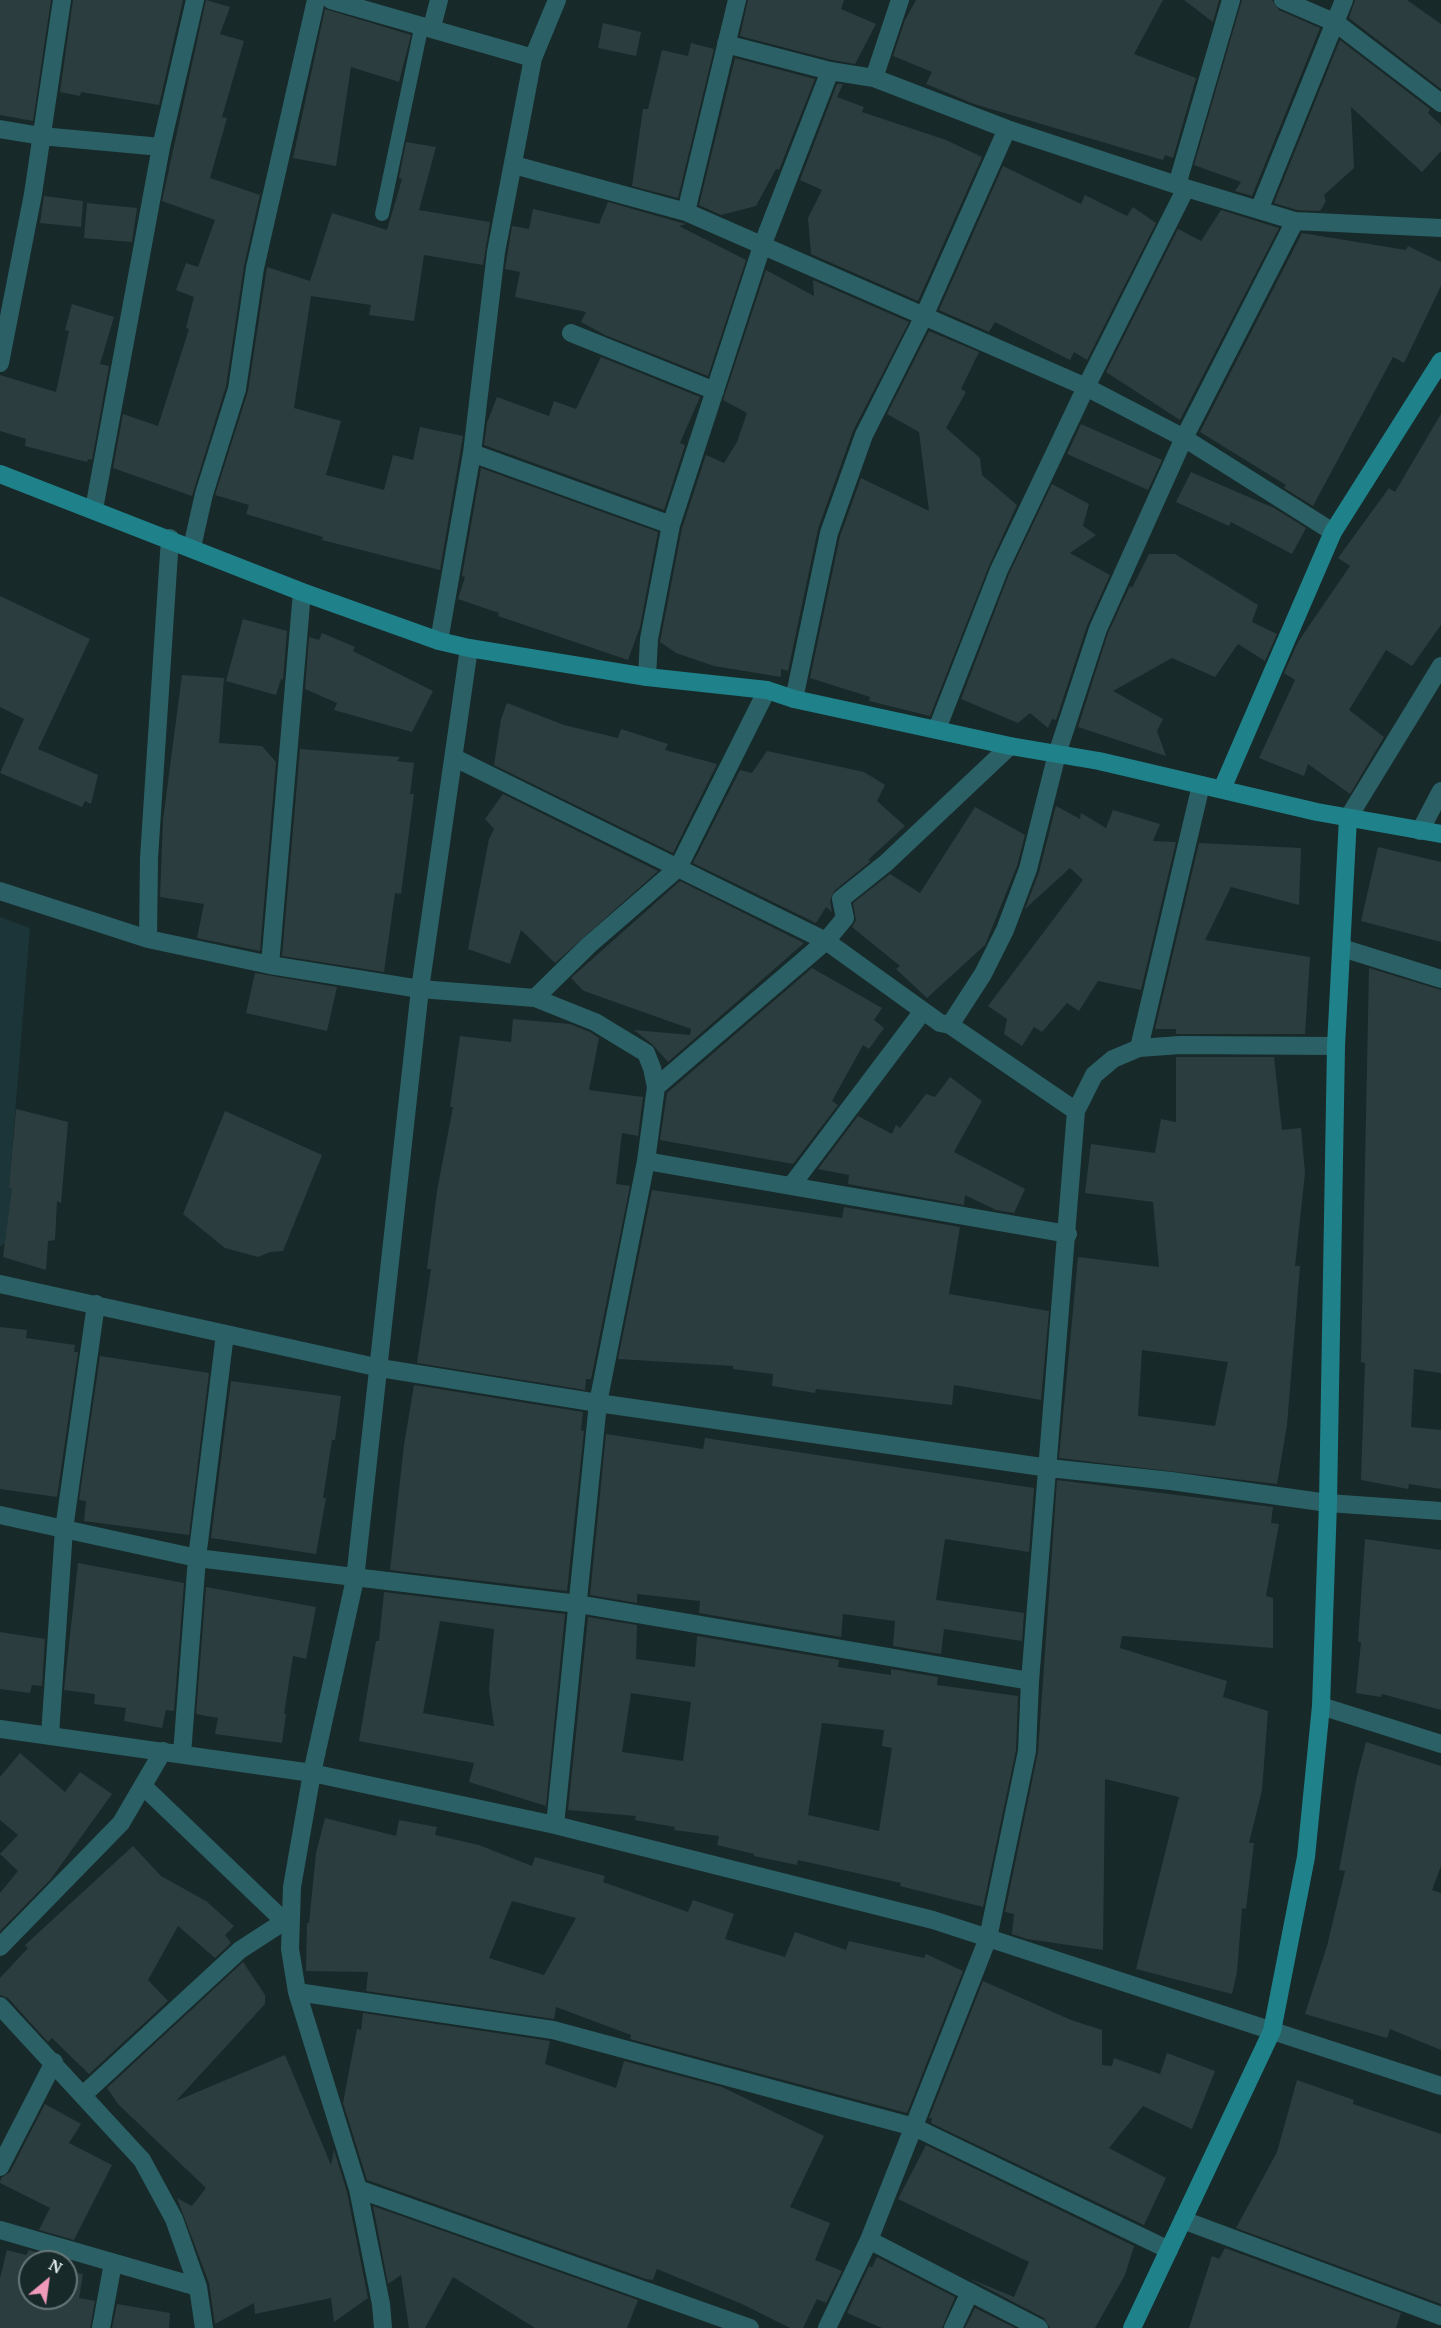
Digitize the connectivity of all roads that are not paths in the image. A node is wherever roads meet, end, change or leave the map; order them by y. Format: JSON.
{"nodes":[{"id":1,"x":62,"y":0,"type":"edge"},
{"id":2,"x":195,"y":0,"type":"edge"},
{"id":3,"x":316,"y":0,"type":"edge"},
{"id":4,"x":331,"y":0,"type":"edge"},
{"id":5,"x":439,"y":0,"type":"edge"},
{"id":6,"x":557,"y":0,"type":"edge"},
{"id":7,"x":737,"y":0,"type":"edge"},
{"id":8,"x":900,"y":0,"type":"edge"},
{"id":9,"x":1231,"y":0,"type":"edge"},
{"id":10,"x":1282,"y":0,"type":"edge"},
{"id":11,"x":1344,"y":0,"type":"edge"},
{"id":12,"x":1336,"y":23,"type":"junction"},
{"id":13,"x":427,"y":26,"type":"junction"},
{"id":14,"x":726,"y":44,"type":"junction"},
{"id":15,"x":533,"y":58,"type":"junction"},
{"id":16,"x":830,"y":71,"type":"junction"},
{"id":17,"x":874,"y":78,"type":"junction"},
{"id":18,"x":1441,"y":103,"type":"edge"},
{"id":19,"x":0,"y":129,"type":"edge"},
{"id":20,"x":1007,"y":129,"type":"junction"},
{"id":21,"x":41,"y":136,"type":"junction"},
{"id":22,"x":160,"y":147,"type":"junction"},
{"id":23,"x":514,"y":165,"type":"junction"},
{"id":24,"x":1182,"y":187,"type":"junction"},
{"id":25,"x":1260,"y":210,"type":"junction"},
{"id":26,"x":686,"y":212,"type":"junction"},
{"id":27,"x":382,"y":214,"type":"dead end"},
{"id":28,"x":1295,"y":221,"type":"junction"},
{"id":29,"x":1441,"y":228,"type":"edge"},
{"id":30,"x":762,"y":246,"type":"junction"},
{"id":31,"x":924,"y":316,"type":"junction"},
{"id":32,"x":572,"y":333,"type":"dead end"},
{"id":33,"x":1441,"y":361,"type":"edge"},
{"id":34,"x":0,"y":363,"type":"edge"},
{"id":35,"x":1086,"y":387,"type":"junction"},
{"id":36,"x":715,"y":391,"type":"junction"},
{"id":37,"x":1184,"y":438,"type":"junction"},
{"id":38,"x":472,"y":453,"type":"junction"},
{"id":39,"x":0,"y":474,"type":"edge"},
{"id":40,"x":94,"y":509,"type":"junction"},
{"id":41,"x":671,"y":525,"type":"junction"},
{"id":42,"x":1333,"y":532,"type":"junction"},
{"id":43,"x":170,"y":538,"type":"junction"},
{"id":44,"x":192,"y":547,"type":"junction"},
{"id":45,"x":302,"y":592,"type":"junction"},
{"id":46,"x":439,"y":641,"type":"junction"},
{"id":47,"x":469,"y":648,"type":"junction"},
{"id":48,"x":1441,"y":666,"type":"edge"},
{"id":49,"x":647,"y":677,"type":"junction"},
{"id":50,"x":767,"y":690,"type":"junction"},
{"id":51,"x":794,"y":699,"type":"junction"},
{"id":52,"x":937,"y":729,"type":"junction"},
{"id":53,"x":1010,"y":746,"type":"junction"},
{"id":54,"x":1057,"y":754,"type":"junction"},
{"id":55,"x":455,"y":758,"type":"junction"},
{"id":56,"x":1201,"y":785,"type":"junction"},
{"id":57,"x":1222,"y":789,"type":"junction"},
{"id":58,"x":1441,"y":791,"type":"edge"},
{"id":59,"x":1348,"y":818,"type":"junction"},
{"id":60,"x":1420,"y":831,"type":"junction"},
{"id":61,"x":1441,"y":834,"type":"edge"},
{"id":62,"x":678,"y":868,"type":"junction"},
{"id":63,"x":0,"y":891,"type":"edge"},
{"id":64,"x":148,"y":939,"type":"junction"},
{"id":65,"x":826,"y":941,"type":"junction"},
{"id":66,"x":1342,"y":948,"type":"junction"},
{"id":67,"x":270,"y":964,"type":"junction"},
{"id":68,"x":1441,"y":979,"type":"edge"},
{"id":69,"x":420,"y":989,"type":"junction"},
{"id":70,"x":535,"y":998,"type":"junction"},
{"id":71,"x":923,"y":1011,"type":"junction"},
{"id":72,"x":950,"y":1025,"type":"junction"},
{"id":73,"x":1336,"y":1046,"type":"junction"},
{"id":74,"x":1138,"y":1048,"type":"junction"},
{"id":75,"x":656,"y":1088,"type":"junction"},
{"id":76,"x":1076,"y":1111,"type":"junction"},
{"id":77,"x":646,"y":1161,"type":"junction"},
{"id":78,"x":791,"y":1186,"type":"junction"},
{"id":79,"x":1068,"y":1234,"type":"junction"},
{"id":80,"x":0,"y":1284,"type":"edge"},
{"id":81,"x":96,"y":1304,"type":"junction"},
{"id":82,"x":225,"y":1334,"type":"junction"},
{"id":83,"x":380,"y":1368,"type":"junction"},
{"id":84,"x":598,"y":1403,"type":"junction"},
{"id":85,"x":1049,"y":1468,"type":"junction"},
{"id":86,"x":1328,"y":1503,"type":"junction"},
{"id":87,"x":1441,"y":1511,"type":"edge"},
{"id":88,"x":0,"y":1515,"type":"edge"},
{"id":89,"x":64,"y":1529,"type":"junction"},
{"id":90,"x":197,"y":1558,"type":"junction"},
{"id":91,"x":355,"y":1579,"type":"junction"},
{"id":92,"x":578,"y":1604,"type":"junction"},
{"id":93,"x":1030,"y":1681,"type":"junction"},
{"id":94,"x":1321,"y":1706,"type":"junction"},
{"id":95,"x":0,"y":1729,"type":"edge"},
{"id":96,"x":50,"y":1735,"type":"junction"},
{"id":97,"x":1441,"y":1744,"type":"edge"},
{"id":98,"x":163,"y":1751,"type":"junction"},
{"id":99,"x":182,"y":1754,"type":"junction"},
{"id":100,"x":312,"y":1773,"type":"junction"},
{"id":101,"x":143,"y":1786,"type":"junction"},
{"id":102,"x":555,"y":1825,"type":"junction"},
{"id":103,"x":288,"y":1919,"type":"junction"},
{"id":104,"x":988,"y":1938,"type":"junction"},
{"id":105,"x":0,"y":1947,"type":"edge"},
{"id":106,"x":297,"y":1992,"type":"junction"},
{"id":107,"x":0,"y":2006,"type":"edge"},
{"id":108,"x":1272,"y":2031,"type":"junction"},
{"id":109,"x":54,"y":2062,"type":"junction"},
{"id":110,"x":1441,"y":2086,"type":"edge"},
{"id":111,"x":83,"y":2095,"type":"junction"},
{"id":112,"x":914,"y":2127,"type":"junction"},
{"id":113,"x":0,"y":2166,"type":"edge"},
{"id":114,"x":358,"y":2189,"type":"junction"},
{"id":115,"x":1183,"y":2220,"type":"junction"},
{"id":116,"x":0,"y":2230,"type":"edge"},
{"id":117,"x":869,"y":2240,"type":"junction"},
{"id":118,"x":1169,"y":2250,"type":"junction"},
{"id":119,"x":113,"y":2263,"type":"junction"},
{"id":120,"x":198,"y":2287,"type":"junction"},
{"id":121,"x":970,"y":2292,"type":"junction"},
{"id":122,"x":1431,"y":2319,"type":"edge"},
{"id":123,"x":101,"y":2328,"type":"edge"},
{"id":124,"x":204,"y":2328,"type":"edge"},
{"id":125,"x":383,"y":2328,"type":"edge"},
{"id":126,"x":750,"y":2328,"type":"edge"},
{"id":127,"x":827,"y":2328,"type":"edge"},
{"id":128,"x":953,"y":2328,"type":"edge"},
{"id":129,"x":1039,"y":2328,"type":"edge"},
{"id":130,"x":1132,"y":2328,"type":"edge"}],
"edges":[{"from":1,"to":21,"type":"street"},
{"from":2,"to":22,"type":"street"},
{"from":3,"to":44,"type":"street"},
{"from":4,"to":13,"type":"street"},
{"from":5,"to":13,"type":"street"},
{"from":6,"to":15,"type":"street"},
{"from":7,"to":14,"type":"street"},
{"from":8,"to":17,"type":"street"},
{"from":9,"to":24,"type":"street"},
{"from":10,"to":12,"type":"street"},
{"from":11,"to":12,"type":"street"},
{"from":12,"to":18,"type":"street"},
{"from":12,"to":25,"type":"street"},
{"from":13,"to":15,"type":"street"},
{"from":13,"to":27,"type":"lane"},
{"from":14,"to":16,"type":"street"},
{"from":14,"to":26,"type":"street"},
{"from":15,"to":23,"type":"street"},
{"from":16,"to":17,"type":"street"},
{"from":16,"to":30,"type":"street"},
{"from":17,"to":20,"type":"street"},
{"from":19,"to":21,"type":"street"},
{"from":20,"to":24,"type":"street"},
{"from":20,"to":31,"type":"street"},
{"from":21,"to":22,"type":"street"},
{"from":21,"to":34,"type":"street"},
{"from":22,"to":40,"type":"street"},
{"from":23,"to":26,"type":"street"},
{"from":23,"to":38,"type":"street"},
{"from":24,"to":25,"type":"street"},
{"from":24,"to":35,"type":"street"},
{"from":25,"to":28,"type":"street"},
{"from":26,"to":30,"type":"street"},
{"from":28,"to":29,"type":"street"},
{"from":28,"to":37,"type":"street"},
{"from":30,"to":31,"type":"street"},
{"from":30,"to":36,"type":"street"},
{"from":31,"to":35,"type":"street"},
{"from":31,"to":51,"type":"street"},
{"from":32,"to":36,"type":"street"},
{"from":33,"to":42,"type":"street"},
{"from":35,"to":37,"type":"street"},
{"from":35,"to":52,"type":"street"},
{"from":36,"to":41,"type":"street"},
{"from":37,"to":42,"type":"street"},
{"from":37,"to":54,"type":"street"},
{"from":38,"to":41,"type":"street"},
{"from":38,"to":46,"type":"street"},
{"from":39,"to":40,"type":"street"},
{"from":40,"to":43,"type":"street"},
{"from":41,"to":49,"type":"street"},
{"from":42,"to":57,"type":"street"},
{"from":43,"to":44,"type":"street"},
{"from":43,"to":64,"type":"street"},
{"from":44,"to":45,"type":"street"},
{"from":45,"to":46,"type":"street"},
{"from":45,"to":67,"type":"street"},
{"from":46,"to":47,"type":"street"},
{"from":47,"to":49,"type":"street"},
{"from":47,"to":55,"type":"street"},
{"from":48,"to":59,"type":"street"},
{"from":49,"to":50,"type":"street"},
{"from":50,"to":51,"type":"street"},
{"from":50,"to":62,"type":"street"},
{"from":51,"to":52,"type":"street"},
{"from":52,"to":53,"type":"street"},
{"from":53,"to":54,"type":"street"},
{"from":53,"to":65,"type":"street"},
{"from":54,"to":56,"type":"street"},
{"from":54,"to":72,"type":"street"},
{"from":55,"to":62,"type":"street"},
{"from":55,"to":69,"type":"street"},
{"from":56,"to":57,"type":"street"},
{"from":56,"to":74,"type":"street"},
{"from":57,"to":59,"type":"street"},
{"from":58,"to":60,"type":"street"},
{"from":59,"to":60,"type":"street"},
{"from":59,"to":66,"type":"street"},
{"from":60,"to":61,"type":"street"},
{"from":62,"to":65,"type":"street"},
{"from":62,"to":70,"type":"street"},
{"from":63,"to":64,"type":"street"},
{"from":64,"to":67,"type":"street"},
{"from":65,"to":71,"type":"street"},
{"from":65,"to":75,"type":"street"},
{"from":66,"to":68,"type":"street"},
{"from":66,"to":73,"type":"street"},
{"from":67,"to":69,"type":"street"},
{"from":69,"to":70,"type":"street"},
{"from":69,"to":83,"type":"street"},
{"from":70,"to":75,"type":"street"},
{"from":71,"to":72,"type":"street"},
{"from":71,"to":78,"type":"street"},
{"from":72,"to":76,"type":"street"},
{"from":73,"to":74,"type":"street"},
{"from":73,"to":86,"type":"street"},
{"from":74,"to":76,"type":"street"},
{"from":75,"to":77,"type":"street"},
{"from":76,"to":79,"type":"street"},
{"from":77,"to":78,"type":"street"},
{"from":77,"to":84,"type":"street"},
{"from":78,"to":79,"type":"street"},
{"from":79,"to":85,"type":"street"},
{"from":80,"to":81,"type":"street"},
{"from":81,"to":82,"type":"street"},
{"from":81,"to":89,"type":"street"},
{"from":82,"to":83,"type":"street"},
{"from":82,"to":90,"type":"street"},
{"from":83,"to":84,"type":"street"},
{"from":83,"to":91,"type":"street"},
{"from":84,"to":85,"type":"street"},
{"from":84,"to":92,"type":"street"},
{"from":85,"to":86,"type":"street"},
{"from":85,"to":93,"type":"street"},
{"from":86,"to":87,"type":"street"},
{"from":86,"to":94,"type":"street"},
{"from":88,"to":89,"type":"street"},
{"from":89,"to":90,"type":"street"},
{"from":89,"to":96,"type":"street"},
{"from":90,"to":91,"type":"street"},
{"from":90,"to":99,"type":"street"},
{"from":91,"to":92,"type":"street"},
{"from":91,"to":100,"type":"street"},
{"from":92,"to":93,"type":"street"},
{"from":92,"to":102,"type":"street"},
{"from":93,"to":104,"type":"street"},
{"from":94,"to":97,"type":"street"},
{"from":94,"to":108,"type":"street"},
{"from":95,"to":96,"type":"street"},
{"from":96,"to":98,"type":"street"},
{"from":98,"to":99,"type":"street"},
{"from":98,"to":101,"type":"street"},
{"from":99,"to":100,"type":"street"},
{"from":100,"to":102,"type":"street"},
{"from":100,"to":103,"type":"street"},
{"from":101,"to":103,"type":"street"},
{"from":101,"to":105,"type":"street"},
{"from":102,"to":104,"type":"street"},
{"from":103,"to":106,"type":"street"},
{"from":103,"to":111,"type":"street"},
{"from":104,"to":108,"type":"street"},
{"from":104,"to":112,"type":"street"},
{"from":106,"to":112,"type":"street"},
{"from":106,"to":114,"type":"street"},
{"from":107,"to":109,"type":"street"},
{"from":108,"to":110,"type":"street"},
{"from":108,"to":115,"type":"street"},
{"from":109,"to":111,"type":"street"},
{"from":109,"to":113,"type":"street"},
{"from":111,"to":120,"type":"street"},
{"from":112,"to":117,"type":"street"},
{"from":112,"to":118,"type":"street"},
{"from":114,"to":125,"type":"street"},
{"from":114,"to":126,"type":"street"},
{"from":115,"to":118,"type":"street"},
{"from":115,"to":122,"type":"street"},
{"from":116,"to":119,"type":"street"},
{"from":117,"to":121,"type":"street"},
{"from":117,"to":127,"type":"street"},
{"from":118,"to":130,"type":"street"},
{"from":119,"to":120,"type":"street"},
{"from":119,"to":123,"type":"street"},
{"from":120,"to":124,"type":"street"},
{"from":121,"to":128,"type":"street"},
{"from":121,"to":129,"type":"street"}]}
